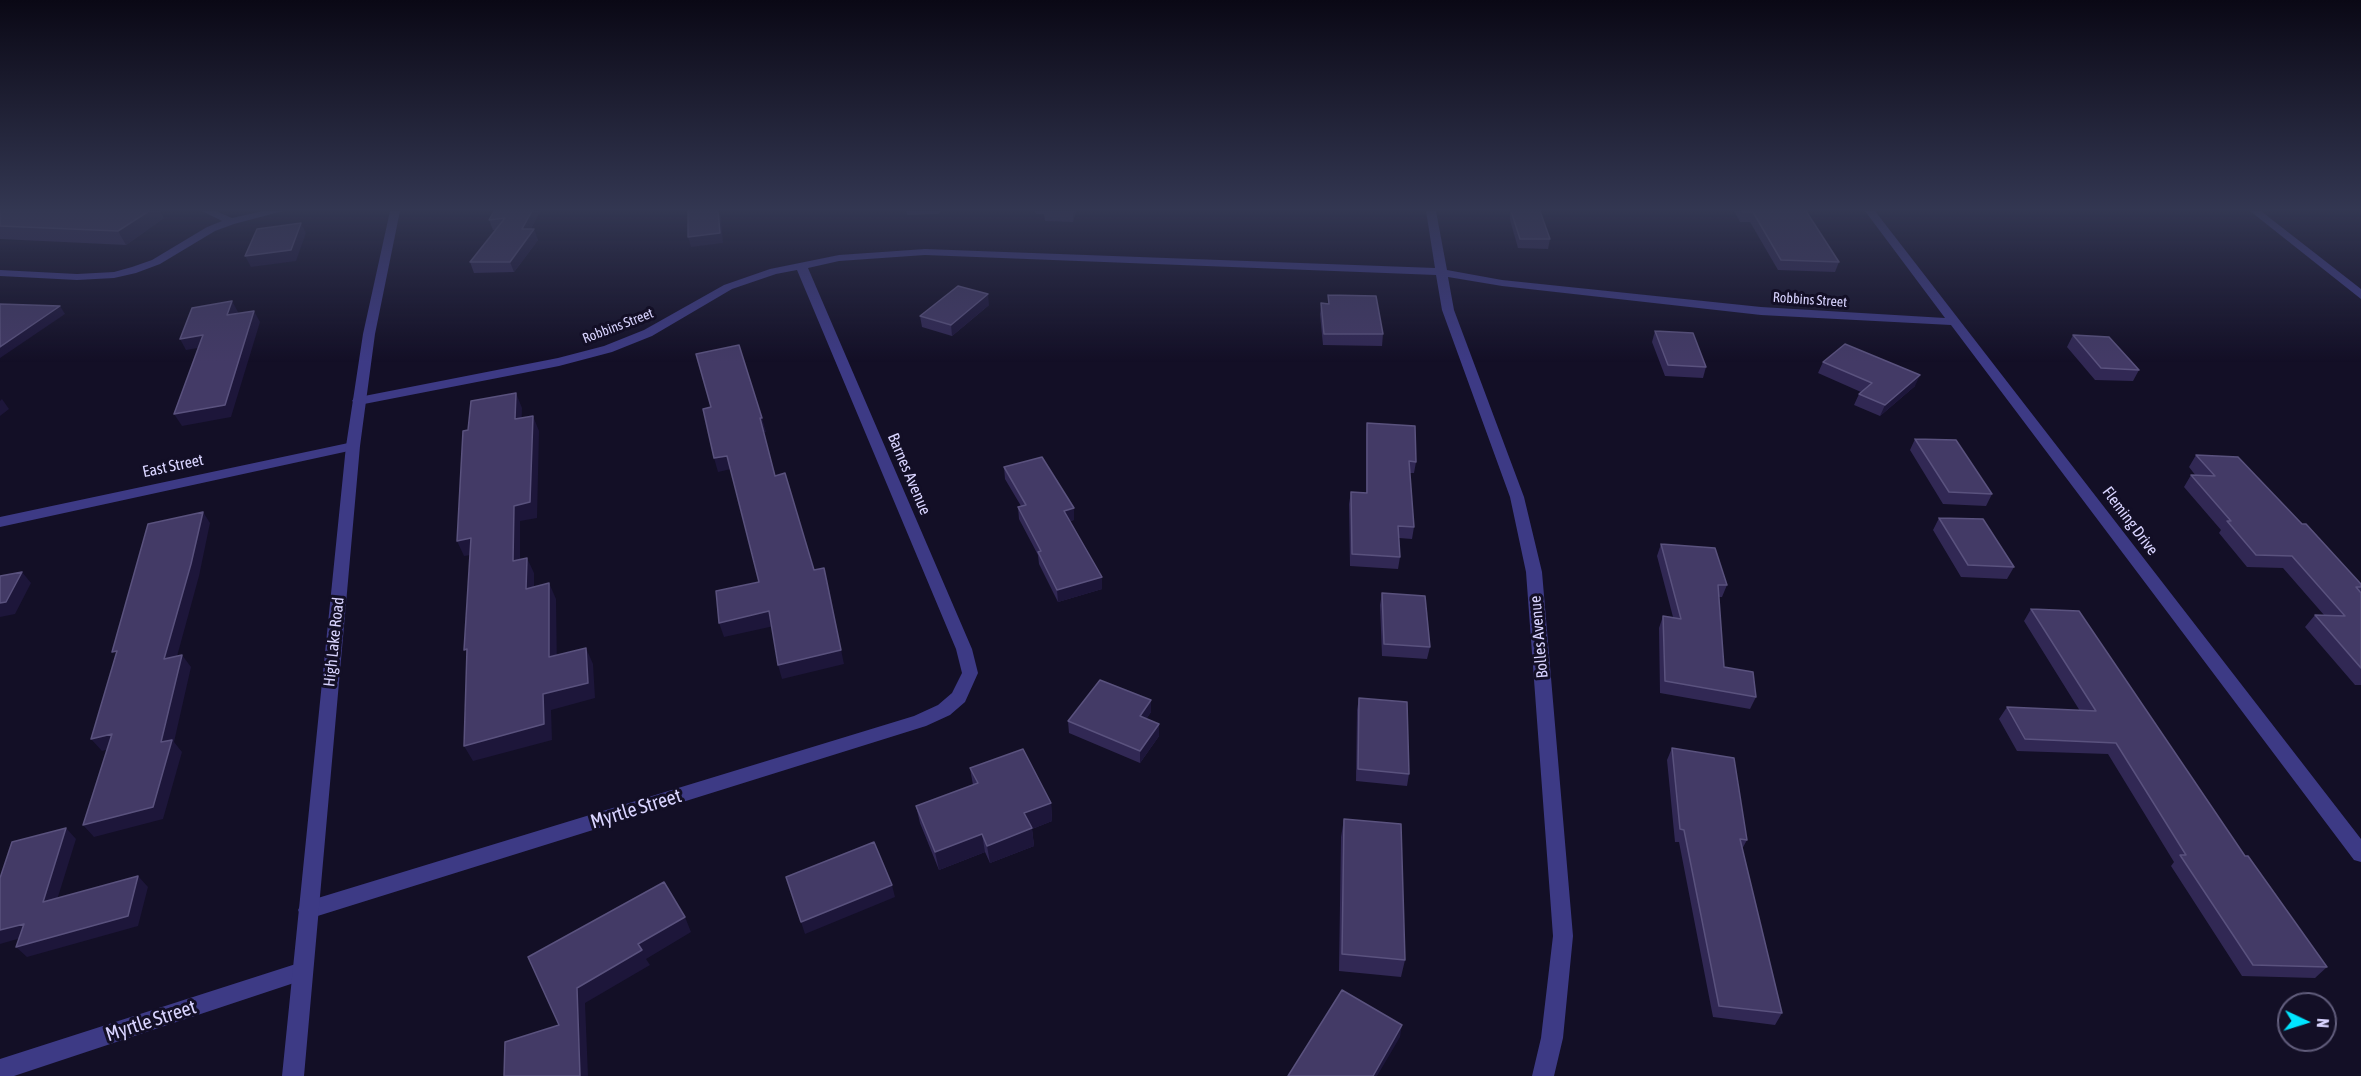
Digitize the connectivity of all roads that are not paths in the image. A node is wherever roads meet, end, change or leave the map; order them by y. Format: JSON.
{"nodes":[{"id":1,"x":157,"y":261,"type":"edge"},
{"id":2,"x":384,"y":261,"type":"edge"},
{"id":3,"x":824,"y":261,"type":"edge"},
{"id":4,"x":1163,"y":261,"type":"edge"},
{"id":5,"x":1440,"y":261,"type":"edge"},
{"id":6,"x":1908,"y":261,"type":"edge"},
{"id":7,"x":2318,"y":261,"type":"edge"},
{"id":8,"x":801,"y":265,"type":"junction"},
{"id":9,"x":1442,"y":272,"type":"junction"},
{"id":10,"x":0,"y":273,"type":"edge"},
{"id":11,"x":2361,"y":295,"type":"edge"},
{"id":12,"x":1955,"y":322,"type":"junction"},
{"id":13,"x":359,"y":401,"type":"junction"},
{"id":14,"x":353,"y":446,"type":"junction"},
{"id":15,"x":0,"y":522,"type":"edge"},
{"id":16,"x":958,"y":697,"type":"joint"},
{"id":17,"x":2361,"y":854,"type":"edge"},
{"id":18,"x":308,"y":910,"type":"junction"},
{"id":19,"x":302,"y":971,"type":"junction"},
{"id":20,"x":0,"y":1070,"type":"edge"},
{"id":21,"x":292,"y":1076,"type":"edge"},
{"id":22,"x":1543,"y":1076,"type":"edge"}],
"edges":[{"from":1,"to":10,"type":"street"},
{"from":2,"to":13,"type":"street","name":"High Lake Road"},
{"from":3,"to":8,"type":"street","name":"Robbins Street"},
{"from":4,"to":9,"type":"street","name":"Robbins Street"},
{"from":5,"to":9,"type":"street","name":"Bolles Avenue"},
{"from":6,"to":12,"type":"street","name":"Fleming Drive"},
{"from":7,"to":11,"type":"street"},
{"from":8,"to":13,"type":"street","name":"Robbins Street"},
{"from":8,"to":16,"type":"street","name":"Barnes Avenue"},
{"from":9,"to":12,"type":"street","name":"Robbins Street"},
{"from":9,"to":22,"type":"street","name":"Bolles Avenue"},
{"from":12,"to":17,"type":"street","name":"Fleming Drive"},
{"from":13,"to":14,"type":"street","name":"High Lake Road"},
{"from":14,"to":15,"type":"street","name":"East Street"},
{"from":14,"to":18,"type":"street","name":"High Lake Road"},
{"from":16,"to":18,"type":"street","name":"Myrtle Street"},
{"from":18,"to":19,"type":"street","name":"High Lake Road"},
{"from":19,"to":20,"type":"street","name":"Myrtle Street"},
{"from":19,"to":21,"type":"street","name":"High Lake Road"}]}
